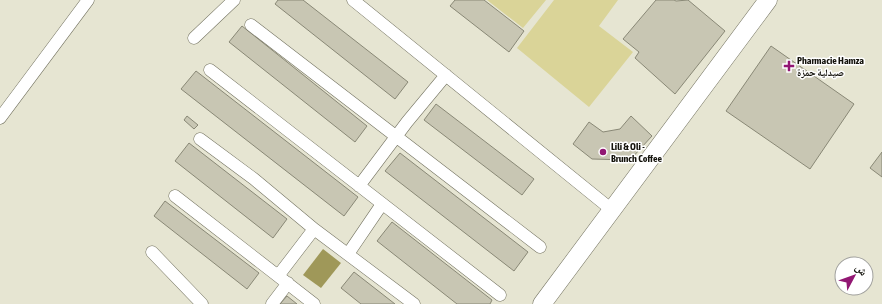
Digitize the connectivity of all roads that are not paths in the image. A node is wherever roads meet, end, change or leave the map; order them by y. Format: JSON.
{"nodes":[{"id":1,"x":88,"y":0,"type":"edge"},
{"id":2,"x":234,"y":0,"type":"edge"},
{"id":3,"x":353,"y":0,"type":"edge"},
{"id":4,"x":768,"y":0,"type":"edge"},
{"id":5,"x":251,"y":25,"type":"dead end"},
{"id":6,"x":194,"y":38,"type":"dead end"},
{"id":7,"x":210,"y":70,"type":"dead end"},
{"id":8,"x":446,"y":75,"type":"junction"},
{"id":9,"x":0,"y":118,"type":"edge"},
{"id":10,"x":396,"y":136,"type":"junction"},
{"id":11,"x":200,"y":138,"type":"dead end"},
{"id":12,"x":359,"y":186,"type":"junction"},
{"id":13,"x":175,"y":196,"type":"dead end"},
{"id":14,"x":382,"y":204,"type":"junction"},
{"id":15,"x":612,"y":210,"type":"junction"},
{"id":16,"x":314,"y":229,"type":"junction"},
{"id":17,"x":540,"y":247,"type":"dead end"},
{"id":18,"x":152,"y":252,"type":"dead end"},
{"id":19,"x":348,"y":254,"type":"junction"},
{"id":20,"x":283,"y":279,"type":"junction"},
{"id":21,"x":500,"y":295,"type":"dead end"},
{"id":22,"x":202,"y":304,"type":"edge"},
{"id":23,"x":272,"y":304,"type":"edge"},
{"id":24,"x":314,"y":304,"type":"edge"},
{"id":25,"x":414,"y":304,"type":"edge"},
{"id":26,"x":542,"y":304,"type":"edge"}],
"edges":[{"from":1,"to":9,"type":"street"},
{"from":2,"to":6,"type":"street"},
{"from":3,"to":8,"type":"street"},
{"from":4,"to":15,"type":"street"},
{"from":5,"to":10,"type":"street"},
{"from":7,"to":12,"type":"street"},
{"from":8,"to":10,"type":"street"},
{"from":8,"to":15,"type":"street"},
{"from":10,"to":12,"type":"street"},
{"from":10,"to":17,"type":"street"},
{"from":11,"to":16,"type":"street"},
{"from":12,"to":14,"type":"street"},
{"from":13,"to":20,"type":"street"},
{"from":14,"to":19,"type":"street"},
{"from":14,"to":21,"type":"street"},
{"from":15,"to":26,"type":"street"},
{"from":16,"to":19,"type":"street"},
{"from":16,"to":20,"type":"street"},
{"from":18,"to":22,"type":"street"},
{"from":19,"to":25,"type":"street"},
{"from":20,"to":23,"type":"street"},
{"from":20,"to":24,"type":"street"}]}
